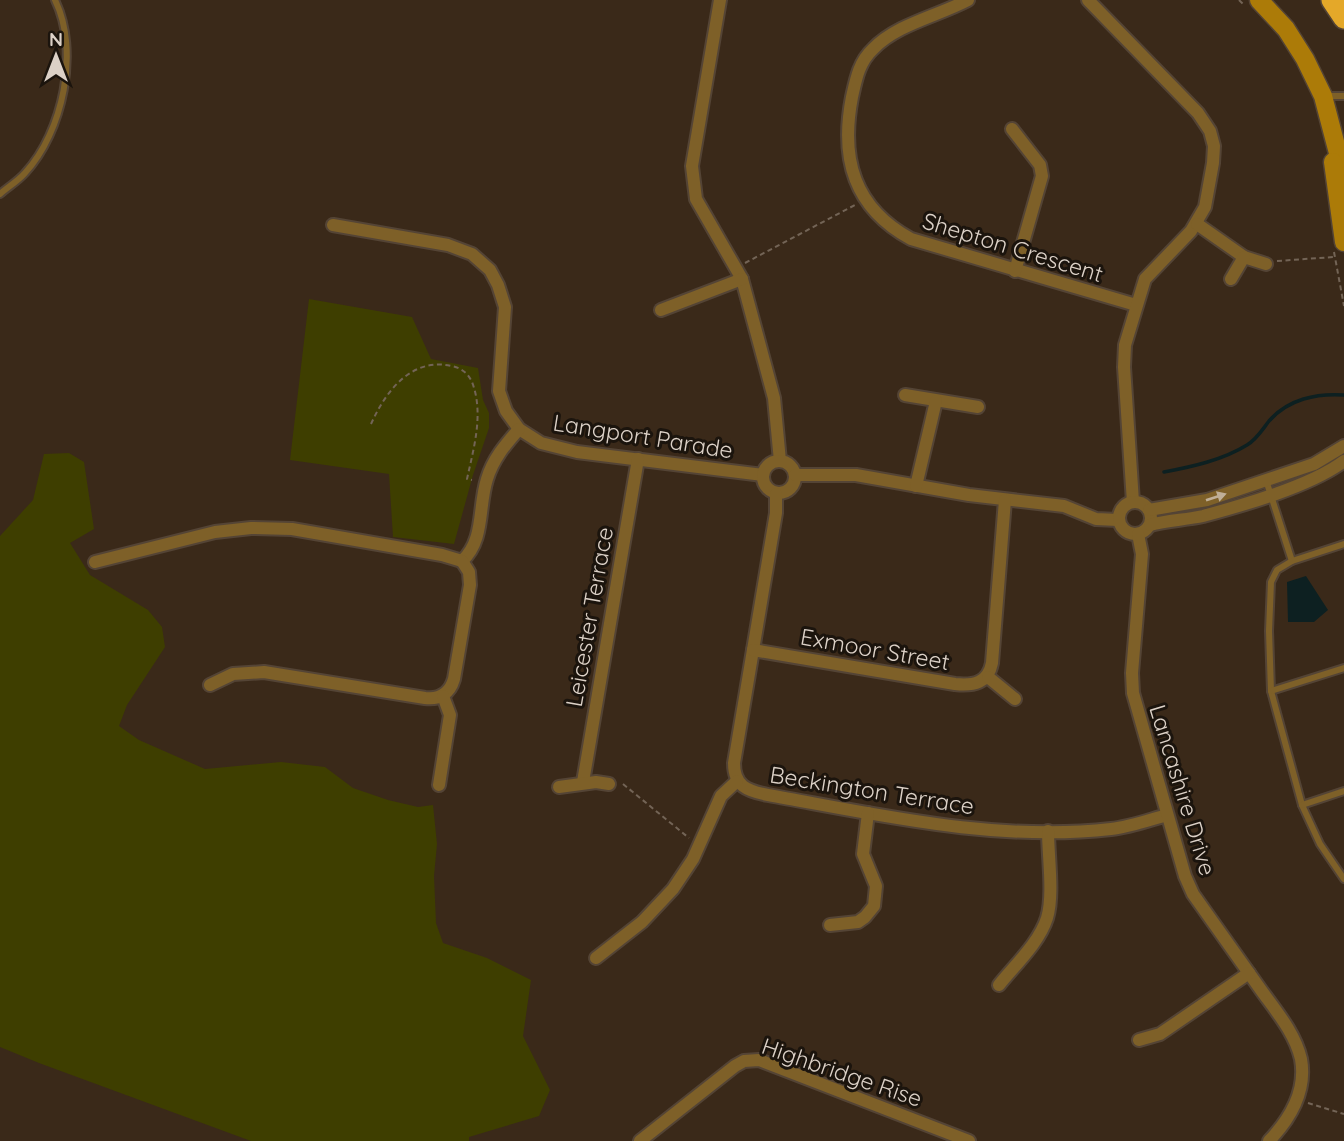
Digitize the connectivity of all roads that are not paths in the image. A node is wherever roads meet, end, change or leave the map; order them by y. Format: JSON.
{"nodes":[{"id":1,"x":55,"y":0,"type":"edge"},
{"id":2,"x":720,"y":0,"type":"edge"},
{"id":3,"x":968,"y":0,"type":"edge"},
{"id":4,"x":1088,"y":0,"type":"edge"},
{"id":5,"x":1332,"y":0,"type":"edge"},
{"id":6,"x":1252,"y":4,"type":"edge"},
{"id":7,"x":1344,"y":18,"type":"edge"},
{"id":8,"x":1323,"y":96,"type":"junction"},
{"id":9,"x":1344,"y":96,"type":"edge"},
{"id":10,"x":1330,"y":126,"type":"junction"},
{"id":11,"x":1012,"y":129,"type":"dead end"},
{"id":12,"x":1344,"y":176,"type":"edge"},
{"id":13,"x":0,"y":194,"type":"edge"},
{"id":14,"x":1197,"y":224,"type":"junction"},
{"id":15,"x":333,"y":225,"type":"dead end"},
{"id":16,"x":1337,"y":249,"type":"edge"},
{"id":17,"x":1244,"y":257,"type":"junction"},
{"id":18,"x":1266,"y":264,"type":"road end"},
{"id":19,"x":1015,"y":271,"type":"junction"},
{"id":20,"x":739,"y":273,"type":"junction"},
{"id":21,"x":1231,"y":279,"type":"dead end"},
{"id":22,"x":1136,"y":305,"type":"junction"},
{"id":23,"x":661,"y":310,"type":"dead end"},
{"id":24,"x":905,"y":396,"type":"dead end"},
{"id":25,"x":936,"y":401,"type":"junction"},
{"id":26,"x":978,"y":407,"type":"dead end"},
{"id":27,"x":519,"y":429,"type":"junction"},
{"id":28,"x":1344,"y":446,"type":"edge"},
{"id":29,"x":638,"y":459,"type":"junction"},
{"id":30,"x":780,"y":461,"type":"junction"},
{"id":31,"x":1344,"y":461,"type":"edge"},
{"id":32,"x":763,"y":475,"type":"junction"},
{"id":33,"x":795,"y":475,"type":"junction"},
{"id":34,"x":1266,"y":480,"type":"junction"},
{"id":35,"x":916,"y":486,"type":"junction"},
{"id":36,"x":776,"y":494,"type":"junction"},
{"id":37,"x":1270,"y":495,"type":"junction"},
{"id":38,"x":1005,"y":500,"type":"junction"},
{"id":39,"x":1133,"y":502,"type":"junction"},
{"id":40,"x":1149,"y":510,"type":"junction"},
{"id":41,"x":1118,"y":520,"type":"junction"},
{"id":42,"x":1150,"y":525,"type":"junction"},
{"id":43,"x":1138,"y":534,"type":"junction"},
{"id":44,"x":1344,"y":544,"type":"edge"},
{"id":45,"x":462,"y":561,"type":"junction"},
{"id":46,"x":1292,"y":561,"type":"junction"},
{"id":47,"x":95,"y":562,"type":"dead end"},
{"id":48,"x":753,"y":650,"type":"junction"},
{"id":49,"x":1344,"y":668,"type":"edge"},
{"id":50,"x":988,"y":677,"type":"junction"},
{"id":51,"x":210,"y":685,"type":"dead end"},
{"id":52,"x":1271,"y":691,"type":"junction"},
{"id":53,"x":443,"y":696,"type":"junction"},
{"id":54,"x":1015,"y":699,"type":"dead end"},
{"id":55,"x":737,"y":781,"type":"junction"},
{"id":56,"x":583,"y":782,"type":"junction"},
{"id":57,"x":609,"y":784,"type":"road end"},
{"id":58,"x":439,"y":785,"type":"dead end"},
{"id":59,"x":559,"y":787,"type":"dead end"},
{"id":60,"x":1344,"y":791,"type":"edge"},
{"id":61,"x":1302,"y":805,"type":"junction"},
{"id":62,"x":868,"y":813,"type":"junction"},
{"id":63,"x":1167,"y":815,"type":"junction"},
{"id":64,"x":1048,"y":831,"type":"junction"},
{"id":65,"x":1344,"y":879,"type":"edge"},
{"id":66,"x":830,"y":925,"type":"dead end"},
{"id":67,"x":596,"y":958,"type":"dead end"},
{"id":68,"x":1249,"y":973,"type":"junction"},
{"id":69,"x":999,"y":985,"type":"dead end"},
{"id":70,"x":1139,"y":1040,"type":"dead end"},
{"id":71,"x":640,"y":1141,"type":"edge"},
{"id":72,"x":970,"y":1141,"type":"edge"},
{"id":73,"x":1269,"y":1141,"type":"edge"}],
"edges":[{"from":1,"to":13,"type":"lane"},
{"from":2,"to":20,"type":"street"},
{"from":3,"to":19,"type":"street","name":"Shepton Crescent"},
{"from":4,"to":14,"type":"street"},
{"from":5,"to":7,"type":"highway"},
{"from":6,"to":8,"type":"main road"},
{"from":8,"to":9,"type":"lane"},
{"from":8,"to":10,"type":"main road"},
{"from":10,"to":12,"type":"main road"},
{"from":10,"to":16,"type":"main road"},
{"from":11,"to":19,"type":"street"},
{"from":14,"to":17,"type":"street"},
{"from":14,"to":22,"type":"street"},
{"from":15,"to":27,"type":"street","name":"Langport Parade"},
{"from":17,"to":18,"type":"street"},
{"from":17,"to":21,"type":"street"},
{"from":19,"to":22,"type":"street","name":"Shepton Crescent"},
{"from":20,"to":23,"type":"street"},
{"from":20,"to":30,"type":"street"},
{"from":22,"to":39,"type":"street"},
{"from":24,"to":25,"type":"street"},
{"from":25,"to":26,"type":"street"},
{"from":25,"to":35,"type":"street"},
{"from":27,"to":29,"type":"street","name":"Langport Parade"},
{"from":27,"to":45,"type":"street"},
{"from":28,"to":34,"type":"street"},
{"from":29,"to":32,"type":"street","name":"Langport Parade"},
{"from":29,"to":56,"type":"street","name":"Leicester Terrace"},
{"from":30,"to":32,"type":"street"},
{"from":30,"to":33,"type":"street"},
{"from":31,"to":37,"type":"street"},
{"from":32,"to":36,"type":"street"},
{"from":33,"to":35,"type":"street"},
{"from":33,"to":36,"type":"street"},
{"from":34,"to":37,"type":"lane"},
{"from":40,"to":34,"type":"street","one_way":true},
{"from":35,"to":38,"type":"street"},
{"from":36,"to":48,"type":"street","name":"Beckington Terrace"},
{"from":37,"to":42,"type":"street"},
{"from":37,"to":46,"type":"lane"},
{"from":38,"to":41,"type":"street"},
{"from":38,"to":50,"type":"street"},
{"from":39,"to":40,"type":"street"},
{"from":39,"to":41,"type":"street"},
{"from":40,"to":42,"type":"street"},
{"from":41,"to":43,"type":"street"},
{"from":42,"to":43,"type":"street"},
{"from":43,"to":63,"type":"street","name":"Lancashire Drive"},
{"from":44,"to":46,"type":"lane"},
{"from":45,"to":47,"type":"street"},
{"from":45,"to":53,"type":"street"},
{"from":46,"to":52,"type":"lane"},
{"from":48,"to":50,"type":"street","name":"Exmoor Street"},
{"from":48,"to":55,"type":"street","name":"Beckington Terrace"},
{"from":49,"to":52,"type":"lane"},
{"from":50,"to":54,"type":"street"},
{"from":51,"to":53,"type":"street"},
{"from":52,"to":61,"type":"lane"},
{"from":53,"to":58,"type":"street"},
{"from":55,"to":62,"type":"street","name":"Beckington Terrace"},
{"from":55,"to":67,"type":"street"},
{"from":56,"to":57,"type":"street"},
{"from":56,"to":59,"type":"street"},
{"from":60,"to":61,"type":"lane"},
{"from":61,"to":65,"type":"lane"},
{"from":62,"to":64,"type":"street","name":"Beckington Terrace"},
{"from":62,"to":66,"type":"street"},
{"from":63,"to":64,"type":"street","name":"Beckington Terrace"},
{"from":63,"to":68,"type":"street","name":"Lancashire Drive"},
{"from":64,"to":69,"type":"street"},
{"from":68,"to":70,"type":"street"},
{"from":68,"to":73,"type":"street","name":"Lancashire Drive"},
{"from":71,"to":72,"type":"street","name":"Highbridge Rise"}]}
